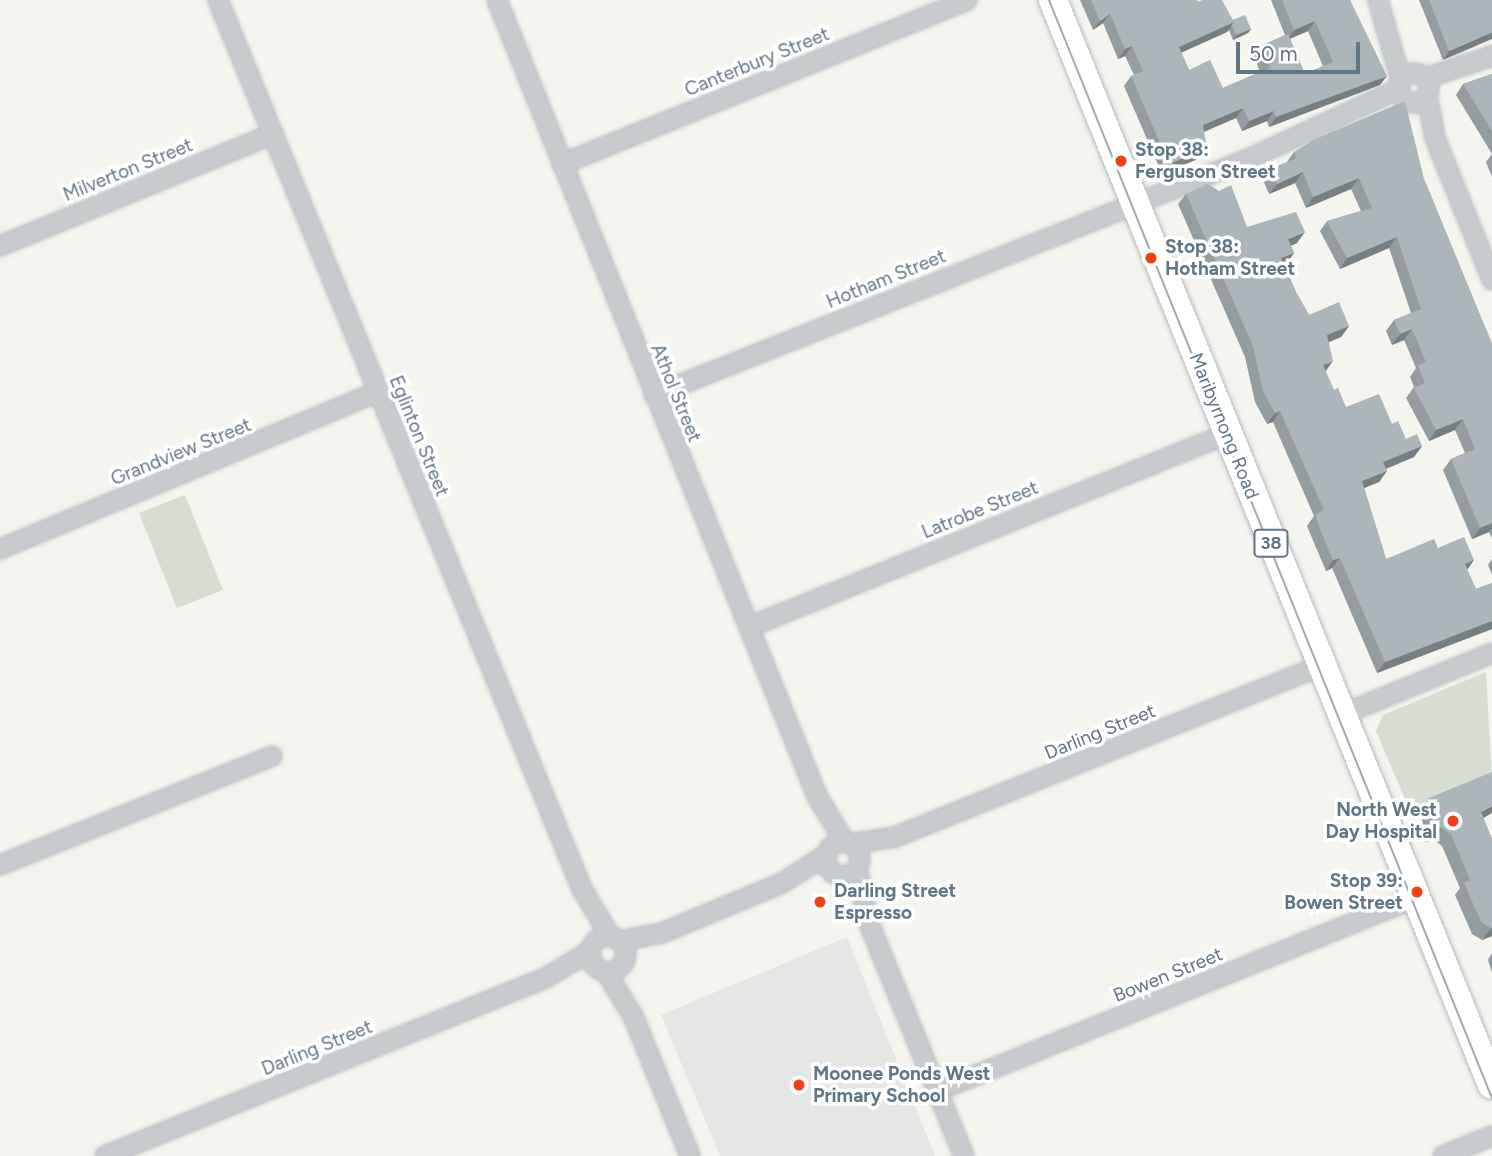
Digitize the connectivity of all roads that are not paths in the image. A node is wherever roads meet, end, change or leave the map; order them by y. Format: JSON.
{"nodes":[{"id":1,"x":218,"y":0,"type":"edge"},
{"id":2,"x":967,"y":0,"type":"edge"},
{"id":3,"x":1053,"y":0,"type":"edge"},
{"id":4,"x":1378,"y":0,"type":"edge"},
{"id":5,"x":496,"y":2,"type":"edge"},
{"id":6,"x":1395,"y":40,"type":"junction"},
{"id":7,"x":1492,"y":56,"type":"edge"},
{"id":8,"x":1425,"y":84,"type":"junction"},
{"id":9,"x":1402,"y":94,"type":"junction"},
{"id":10,"x":273,"y":134,"type":"junction"},
{"id":11,"x":1435,"y":138,"type":"junction"},
{"id":12,"x":562,"y":164,"type":"junction"},
{"id":13,"x":1134,"y":204,"type":"junction"},
{"id":14,"x":0,"y":246,"type":"edge"},
{"id":15,"x":1492,"y":280,"type":"edge"},
{"id":16,"x":378,"y":392,"type":"junction"},
{"id":17,"x":654,"y":395,"type":"junction"},
{"id":18,"x":1227,"y":434,"type":"junction"},
{"id":19,"x":0,"y":549,"type":"edge"},
{"id":20,"x":749,"y":627,"type":"junction"},
{"id":21,"x":1492,"y":653,"type":"edge"},
{"id":22,"x":1321,"y":666,"type":"junction"},
{"id":23,"x":1341,"y":715,"type":"junction"},
{"id":24,"x":272,"y":756,"type":"dead end"},
{"id":25,"x":817,"y":796,"type":"junction"},
{"id":26,"x":895,"y":837,"type":"junction"},
{"id":27,"x":848,"y":843,"type":"junction"},
{"id":28,"x":827,"y":853,"type":"junction"},
{"id":29,"x":0,"y":866,"type":"edge"},
{"id":30,"x":858,"y":867,"type":"junction"},
{"id":31,"x":835,"y":874,"type":"junction"},
{"id":32,"x":782,"y":883,"type":"junction"},
{"id":33,"x":582,"y":889,"type":"junction"},
{"id":34,"x":1415,"y":898,"type":"junction"},
{"id":35,"x":868,"y":921,"type":"junction"},
{"id":36,"x":620,"y":949,"type":"junction"},
{"id":37,"x":596,"y":959,"type":"junction"},
{"id":38,"x":633,"y":1016,"type":"junction"},
{"id":39,"x":1492,"y":1085,"type":"edge"},
{"id":40,"x":937,"y":1091,"type":"junction"},
{"id":41,"x":1492,"y":1136,"type":"edge"},
{"id":42,"x":105,"y":1156,"type":"edge"},
{"id":43,"x":691,"y":1156,"type":"edge"},
{"id":44,"x":964,"y":1156,"type":"edge"},
{"id":45,"x":1443,"y":1156,"type":"edge"}],
"edges":[{"from":1,"to":10,"type":"street","name":"Eglinton Street"},
{"from":2,"to":12,"type":"street","name":"Canterbury Street"},
{"from":3,"to":13,"type":"main road","name":"Maribyrnong Road","number":"38"},
{"from":4,"to":6,"type":"street"},
{"from":5,"to":12,"type":"street","name":"Athol Street"},
{"from":6,"to":8,"type":"street"},
{"from":6,"to":9,"type":"street"},
{"from":7,"to":8,"type":"street"},
{"from":8,"to":9,"type":"street"},
{"from":8,"to":9,"type":"street"},
{"from":8,"to":11,"type":"street"},
{"from":9,"to":11,"type":"street"},
{"from":9,"to":13,"type":"street","name":"Hotham Street"},
{"from":10,"to":14,"type":"street","name":"Milverton Street"},
{"from":10,"to":16,"type":"street","name":"Eglinton Street"},
{"from":11,"to":15,"type":"street"},
{"from":12,"to":17,"type":"street","name":"Athol Street"},
{"from":13,"to":17,"type":"street","name":"Hotham Street"},
{"from":13,"to":18,"type":"main road","name":"Maribyrnong Road","number":"38"},
{"from":16,"to":19,"type":"street","name":"Grandview Street"},
{"from":16,"to":33,"type":"street","name":"Eglinton Street"},
{"from":17,"to":20,"type":"street","name":"Athol Street"},
{"from":18,"to":20,"type":"street","name":"Latrobe Street"},
{"from":18,"to":22,"type":"main road","name":"Maribyrnong Road","number":"38"},
{"from":20,"to":25,"type":"street","name":"Athol Street"},
{"from":21,"to":23,"type":"street"},
{"from":22,"to":23,"type":"main road","name":"Maribyrnong Road","number":"38"},
{"from":22,"to":26,"type":"street","name":"Darling Street"},
{"from":23,"to":34,"type":"main road","name":"Maribyrnong Road","number":"38"},
{"from":24,"to":29,"type":"street"},
{"from":25,"to":27,"type":"street","name":"Athol Street"},
{"from":25,"to":28,"type":"street","name":"Athol Street"},
{"from":26,"to":27,"type":"street","name":"Darling Street"},
{"from":26,"to":30,"type":"street","name":"Darling Street"},
{"from":27,"to":28,"type":"street","name":"Darling Street"},
{"from":27,"to":30,"type":"street","name":"Athol Street"},
{"from":28,"to":31,"type":"street","name":"Athol Street"},
{"from":28,"to":32,"type":"street"},
{"from":30,"to":31,"type":"street","name":"Darling Street"},
{"from":30,"to":35,"type":"street"},
{"from":31,"to":32,"type":"street"},
{"from":31,"to":35,"type":"street"},
{"from":32,"to":36,"type":"street"},
{"from":33,"to":36,"type":"street","name":"Eglinton Street"},
{"from":33,"to":37,"type":"street","name":"Eglinton Street"},
{"from":34,"to":39,"type":"main road","name":"Maribyrnong Road","number":"38"},
{"from":34,"to":40,"type":"street","name":"Bowen Street"},
{"from":35,"to":40,"type":"street"},
{"from":36,"to":37,"type":"street"},
{"from":36,"to":37,"type":"street"},
{"from":36,"to":38,"type":"street","name":"Eglinton Street"},
{"from":37,"to":38,"type":"street","name":"Eglinton Street"},
{"from":37,"to":42,"type":"street","name":"Darling Street"},
{"from":38,"to":43,"type":"street","name":"Eglinton Street"},
{"from":40,"to":44,"type":"street"},
{"from":41,"to":45,"type":"street"}]}
